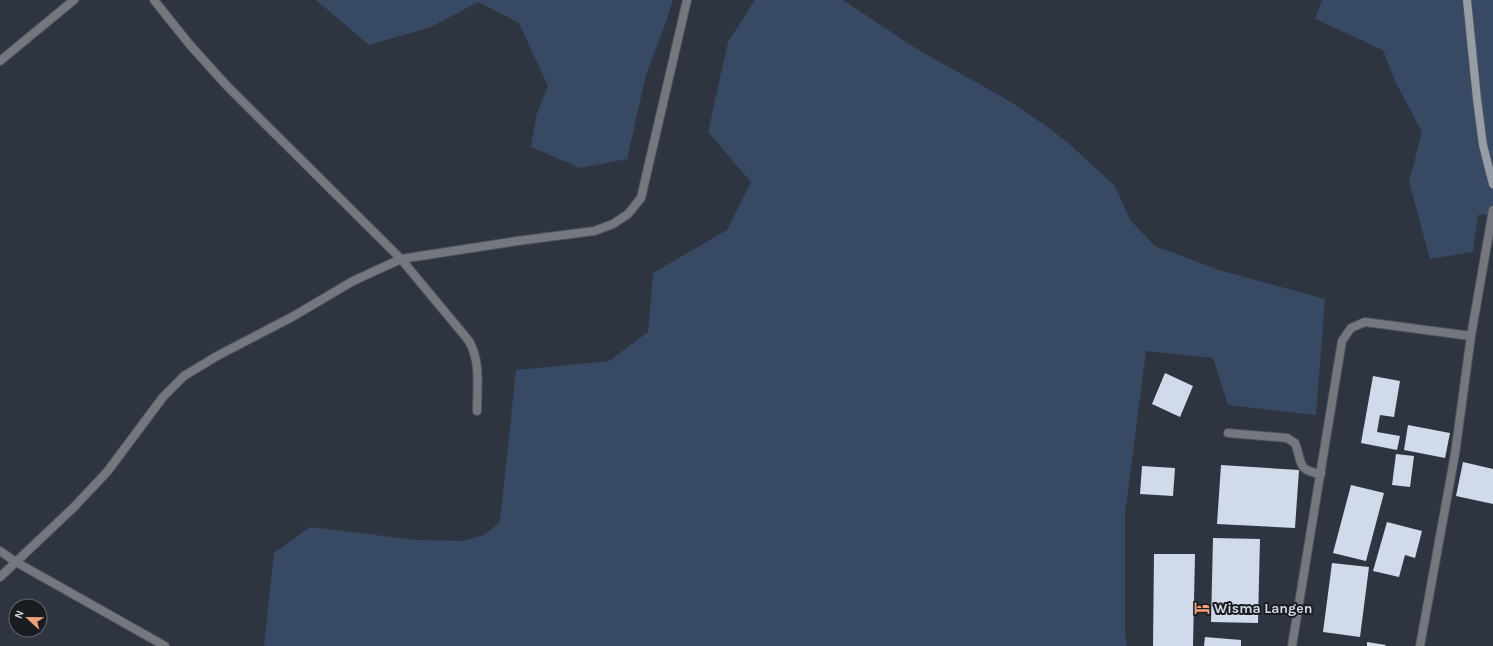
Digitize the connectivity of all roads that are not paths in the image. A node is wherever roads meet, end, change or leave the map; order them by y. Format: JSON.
{"nodes":[{"id":1,"x":74,"y":0,"type":"edge"},
{"id":2,"x":154,"y":0,"type":"edge"},
{"id":3,"x":687,"y":0,"type":"edge"},
{"id":4,"x":1467,"y":0,"type":"edge"},
{"id":5,"x":0,"y":61,"type":"edge"},
{"id":6,"x":1493,"y":184,"type":"edge"},
{"id":7,"x":1493,"y":210,"type":"edge"},
{"id":8,"x":401,"y":259,"type":"junction"},
{"id":9,"x":1471,"y":336,"type":"junction"},
{"id":10,"x":477,"y":411,"type":"dead end"},
{"id":11,"x":1228,"y":433,"type":"dead end"},
{"id":12,"x":1321,"y":474,"type":"junction"},
{"id":13,"x":0,"y":550,"type":"edge"},
{"id":14,"x":16,"y":562,"type":"junction"},
{"id":15,"x":0,"y":577,"type":"edge"},
{"id":16,"x":165,"y":646,"type":"edge"},
{"id":17,"x":1292,"y":646,"type":"edge"},
{"id":18,"x":1420,"y":646,"type":"edge"}],
"edges":[{"from":1,"to":5,"type":"street"},
{"from":2,"to":8,"type":"street"},
{"from":3,"to":8,"type":"street"},
{"from":4,"to":6,"type":"street"},
{"from":7,"to":9,"type":"street"},
{"from":8,"to":10,"type":"street"},
{"from":8,"to":14,"type":"street"},
{"from":9,"to":12,"type":"street"},
{"from":9,"to":18,"type":"street"},
{"from":11,"to":12,"type":"street"},
{"from":12,"to":17,"type":"street"},
{"from":13,"to":14,"type":"street"},
{"from":14,"to":15,"type":"street"},
{"from":14,"to":16,"type":"street"}]}
